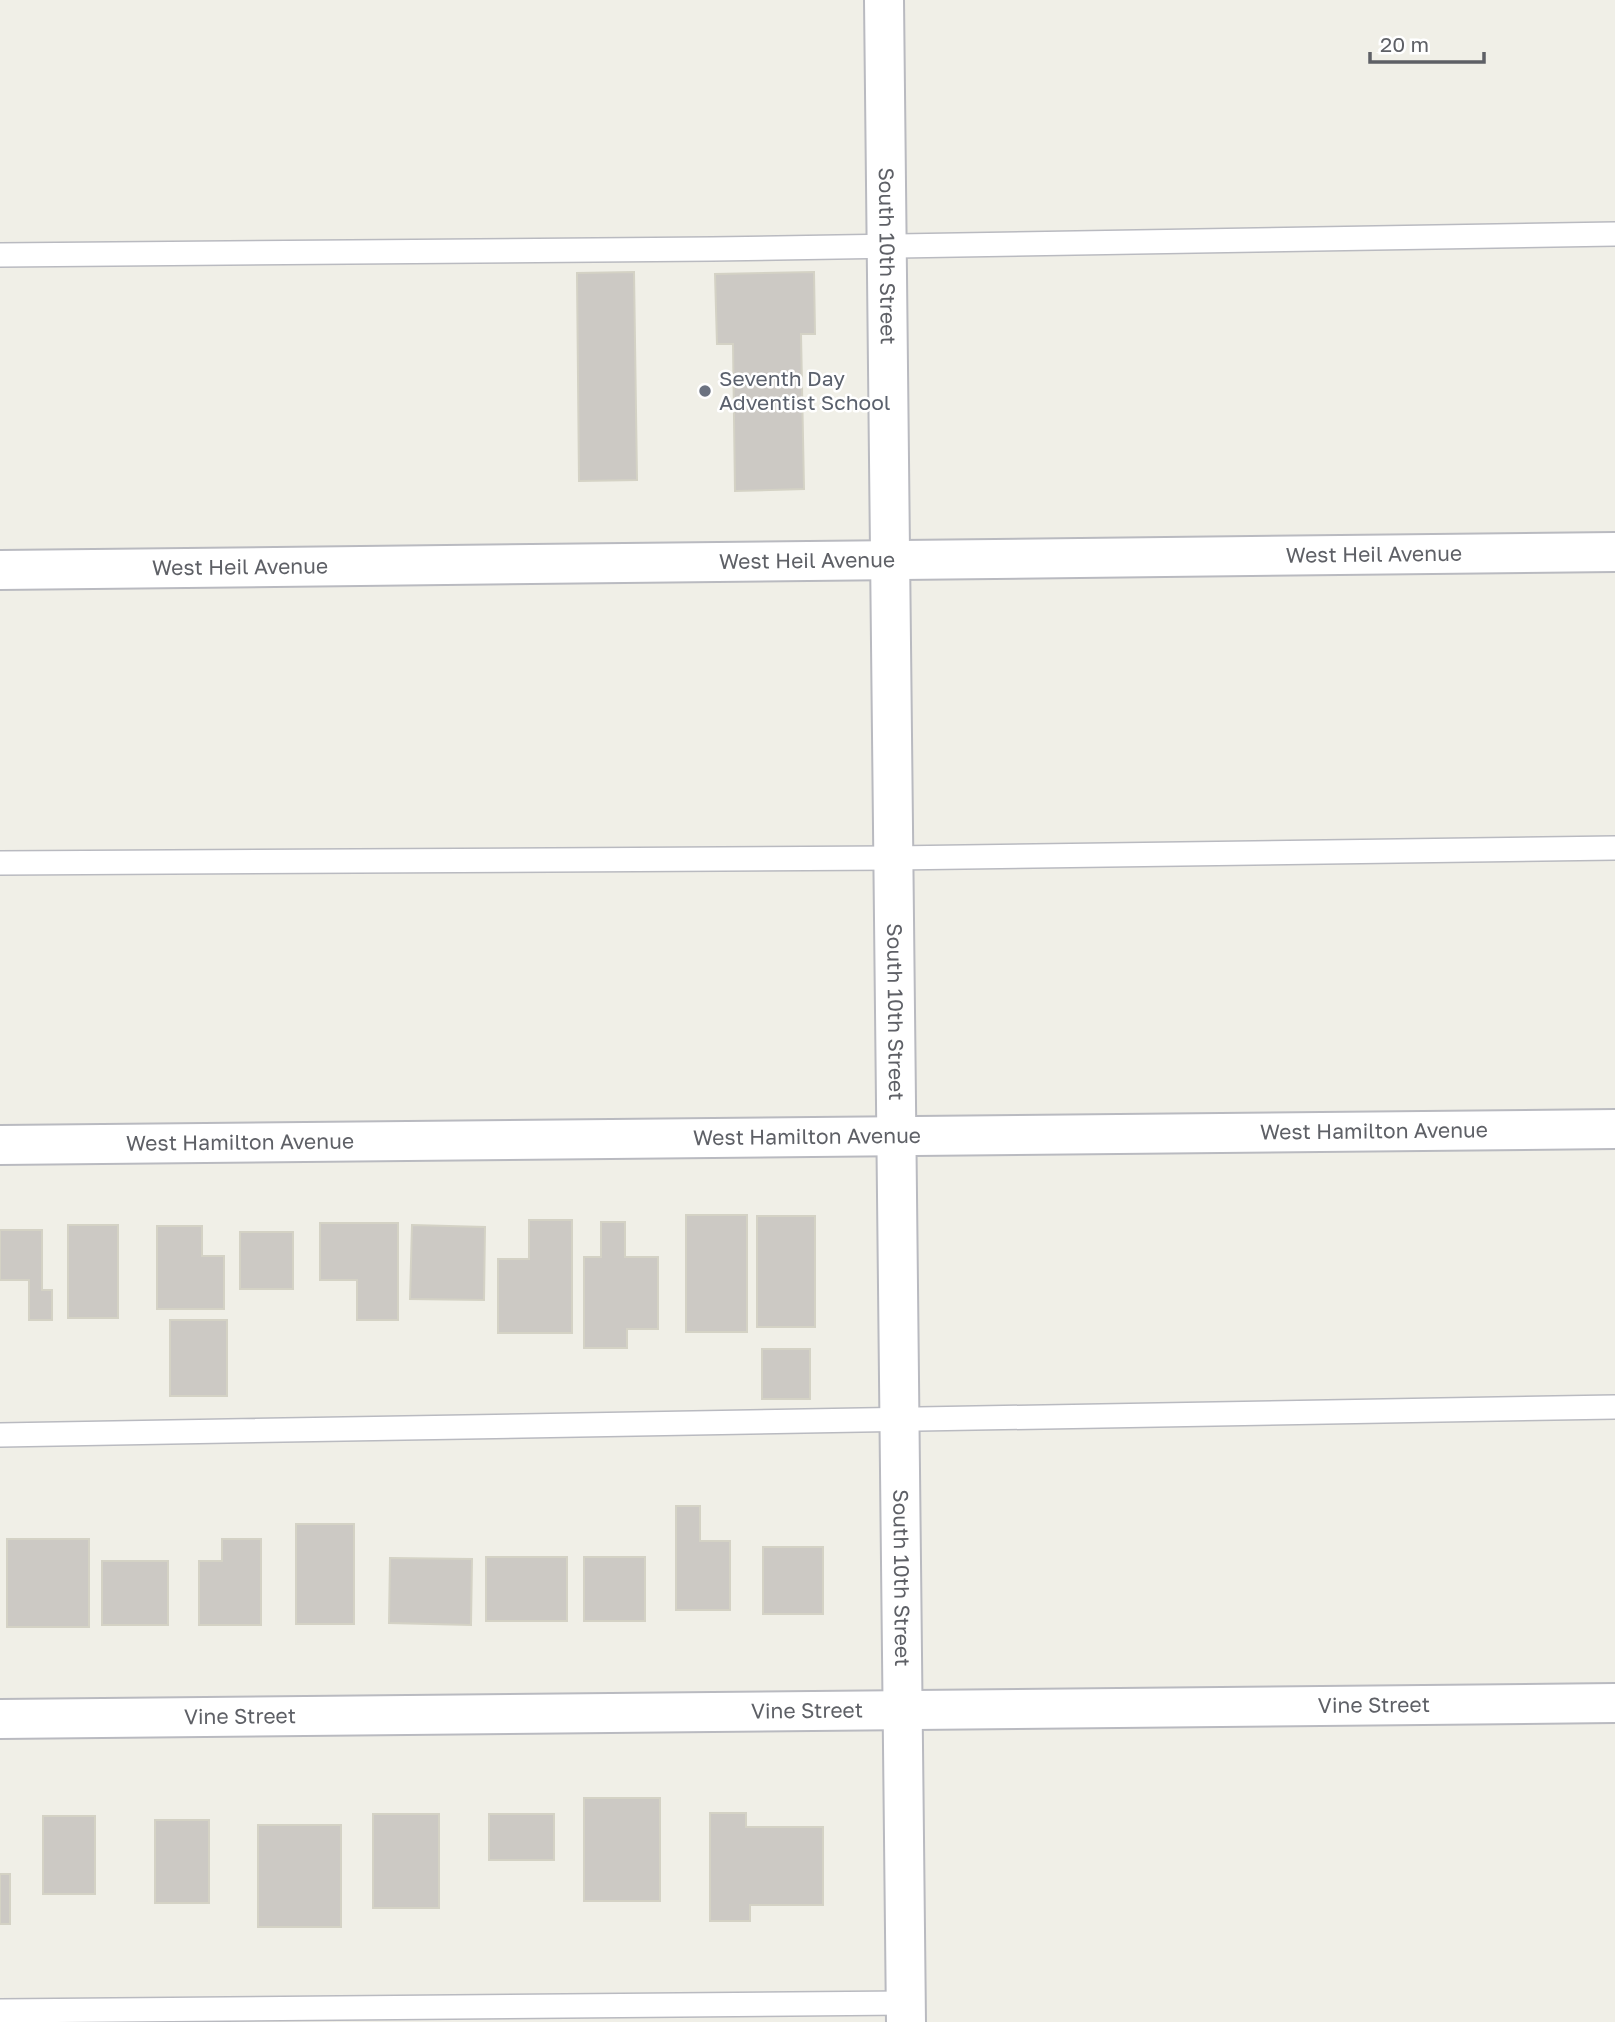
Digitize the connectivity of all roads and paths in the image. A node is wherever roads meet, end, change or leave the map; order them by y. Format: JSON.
{"nodes":[{"id":1,"x":884,"y":0,"type":"edge"},
{"id":2,"x":1615,"y":234,"type":"edge"},
{"id":3,"x":886,"y":246,"type":"junction"},
{"id":4,"x":0,"y":254,"type":"edge"},
{"id":5,"x":1615,"y":552,"type":"edge"},
{"id":6,"x":890,"y":559,"type":"junction"},
{"id":7,"x":0,"y":570,"type":"edge"},
{"id":8,"x":1615,"y":848,"type":"edge"},
{"id":9,"x":893,"y":858,"type":"junction"},
{"id":10,"x":0,"y":863,"type":"edge"},
{"id":11,"x":1615,"y":1129,"type":"edge"},
{"id":12,"x":896,"y":1136,"type":"junction"},
{"id":13,"x":0,"y":1145,"type":"edge"},
{"id":14,"x":1615,"y":1407,"type":"edge"},
{"id":15,"x":900,"y":1419,"type":"junction"},
{"id":16,"x":0,"y":1435,"type":"edge"},
{"id":17,"x":1615,"y":1703,"type":"edge"},
{"id":18,"x":903,"y":1711,"type":"junction"},
{"id":19,"x":0,"y":1719,"type":"edge"},
{"id":20,"x":0,"y":2011,"type":"edge"},
{"id":21,"x":906,"y":2013,"type":"edge"}],
"edges":[{"from":1,"to":3,"type":"street","name":"South 10th Street"},
{"from":2,"to":3,"type":"lane"},
{"from":3,"to":4,"type":"lane"},
{"from":3,"to":6,"type":"street","name":"South 10th Street"},
{"from":5,"to":6,"type":"street","name":"West Heil Avenue"},
{"from":6,"to":7,"type":"street","name":"West Heil Avenue"},
{"from":6,"to":9,"type":"street","name":"South 10th Street"},
{"from":8,"to":9,"type":"lane"},
{"from":9,"to":10,"type":"lane"},
{"from":9,"to":12,"type":"street","name":"South 10th Street"},
{"from":11,"to":12,"type":"street","name":"West Hamilton Avenue"},
{"from":12,"to":13,"type":"street","name":"West Hamilton Avenue"},
{"from":12,"to":15,"type":"street","name":"South 10th Street"},
{"from":14,"to":15,"type":"lane"},
{"from":15,"to":16,"type":"lane"},
{"from":15,"to":18,"type":"street","name":"South 10th Street"},
{"from":17,"to":18,"type":"street","name":"Vine Street"},
{"from":18,"to":19,"type":"street","name":"Vine Street"},
{"from":18,"to":21,"type":"street","name":"South 10th Street"},
{"from":20,"to":21,"type":"lane"}]}
